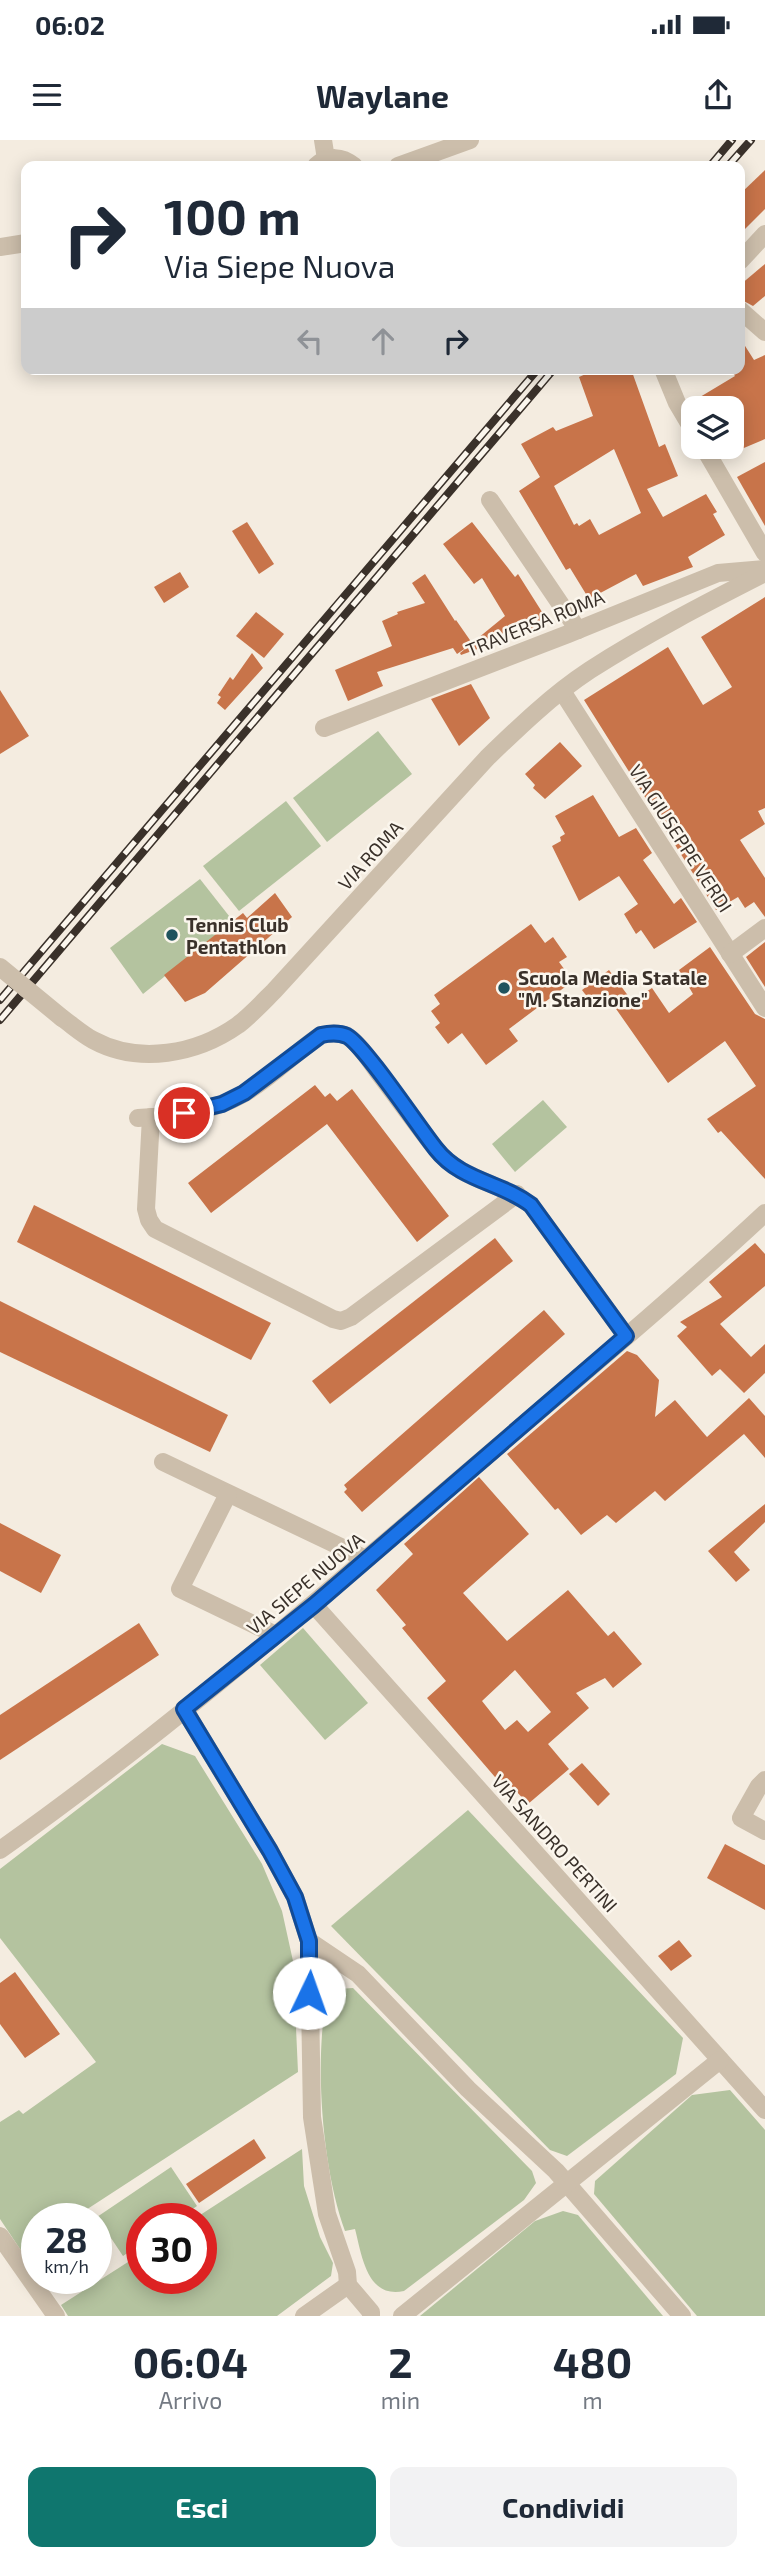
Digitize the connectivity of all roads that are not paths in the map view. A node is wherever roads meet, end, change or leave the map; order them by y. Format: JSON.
{"nodes":[{"id":1,"x":323,"y":140,"type":"edge"},
{"id":2,"x":470,"y":140,"type":"edge"},
{"id":3,"x":321,"y":161,"type":"edge"},
{"id":4,"x":412,"y":161,"type":"edge"},
{"id":5,"x":765,"y":234,"type":"edge"},
{"id":6,"x":21,"y":244,"type":"edge"},
{"id":7,"x":0,"y":247,"type":"edge"},
{"id":8,"x":745,"y":256,"type":"edge"},
{"id":9,"x":745,"y":314,"type":"edge"},
{"id":10,"x":765,"y":332,"type":"edge"},
{"id":11,"x":665,"y":375,"type":"edge"},
{"id":12,"x":681,"y":410,"type":"edge"},
{"id":13,"x":711,"y":459,"type":"edge"},
{"id":14,"x":490,"y":500,"type":"dead end"},
{"id":15,"x":765,"y":553,"type":"edge"},
{"id":16,"x":765,"y":571,"type":"edge"},
{"id":17,"x":578,"y":630,"type":"junction"},
{"id":18,"x":562,"y":691,"type":"junction"},
{"id":19,"x":324,"y":728,"type":"dead end"},
{"id":20,"x":765,"y":928,"type":"edge"},
{"id":21,"x":730,"y":954,"type":"junction"},
{"id":22,"x":0,"y":967,"type":"edge"},
{"id":23,"x":765,"y":1008,"type":"edge"},
{"id":24,"x":517,"y":1194,"type":"junction"},
{"id":25,"x":765,"y":1214,"type":"edge"},
{"id":26,"x":626,"y":1336,"type":"junction"},
{"id":27,"x":163,"y":1462,"type":"dead end"},
{"id":28,"x":228,"y":1494,"type":"junction"},
{"id":29,"x":366,"y":1559,"type":"junction"},
{"id":30,"x":314,"y":1605,"type":"junction"},
{"id":31,"x":276,"y":1635,"type":"junction"},
{"id":32,"x":184,"y":1709,"type":"junction"},
{"id":33,"x":763,"y":1785,"type":"edge"},
{"id":34,"x":765,"y":1830,"type":"edge"},
{"id":35,"x":0,"y":1850,"type":"edge"},
{"id":36,"x":309,"y":1941,"type":"junction"},
{"id":37,"x":720,"y":2060,"type":"junction"},
{"id":38,"x":765,"y":2110,"type":"edge"},
{"id":39,"x":567,"y":2183,"type":"junction"},
{"id":40,"x":0,"y":2236,"type":"edge"},
{"id":41,"x":348,"y":2285,"type":"junction"},
{"id":42,"x":56,"y":2316,"type":"edge"},
{"id":43,"x":304,"y":2316,"type":"edge"},
{"id":44,"x":372,"y":2316,"type":"edge"},
{"id":45,"x":402,"y":2316,"type":"edge"},
{"id":46,"x":682,"y":2316,"type":"edge"}],
"edges":[{"from":1,"to":3,"type":"street"},
{"from":2,"to":4,"type":"street"},
{"from":5,"to":8,"type":"street"},
{"from":6,"to":7,"type":"street"},
{"from":9,"to":10,"type":"street"},
{"from":11,"to":12,"type":"street"},
{"from":13,"to":15,"type":"street"},
{"from":14,"to":17,"type":"street"},
{"from":16,"to":17,"type":"street","name":"TRAVERSA ROMA"},
{"from":16,"to":18,"type":"street","name":"VIA ROMA"},
{"from":17,"to":19,"type":"street","name":"TRAVERSA ROMA"},
{"from":18,"to":21,"type":"street","name":"VIA GIUSEPPE VERDI"},
{"from":18,"to":22,"type":"street","name":"VIA ROMA","bridge":true},
{"from":20,"to":21,"type":"street"},
{"from":21,"to":23,"type":"street","name":"VIA GIUSEPPE VERDI"},
{"from":24,"to":24,"type":"street"},
{"from":24,"to":26,"type":"street"},
{"from":25,"to":26,"type":"street","name":"VIA SIEPE NUOVA"},
{"from":26,"to":29,"type":"street","name":"VIA SIEPE NUOVA"},
{"from":27,"to":28,"type":"street"},
{"from":28,"to":29,"type":"street"},
{"from":28,"to":31,"type":"street"},
{"from":29,"to":30,"type":"street","name":"VIA SIEPE NUOVA"},
{"from":30,"to":31,"type":"street","name":"VIA SIEPE NUOVA"},
{"from":30,"to":37,"type":"street","name":"VIA SANDRO PERTINI"},
{"from":31,"to":32,"type":"street","name":"VIA SIEPE NUOVA"},
{"from":32,"to":35,"type":"street","name":"VIA SIEPE NUOVA"},
{"from":32,"to":36,"type":"street"},
{"from":33,"to":34,"type":"street"},
{"from":36,"to":39,"type":"street"},
{"from":36,"to":41,"type":"street"},
{"from":37,"to":38,"type":"street","name":"VIA SANDRO PERTINI"},
{"from":37,"to":39,"type":"street"},
{"from":39,"to":45,"type":"street"},
{"from":39,"to":46,"type":"street"},
{"from":40,"to":42,"type":"street"},
{"from":41,"to":43,"type":"street"},
{"from":41,"to":44,"type":"street"}]}
